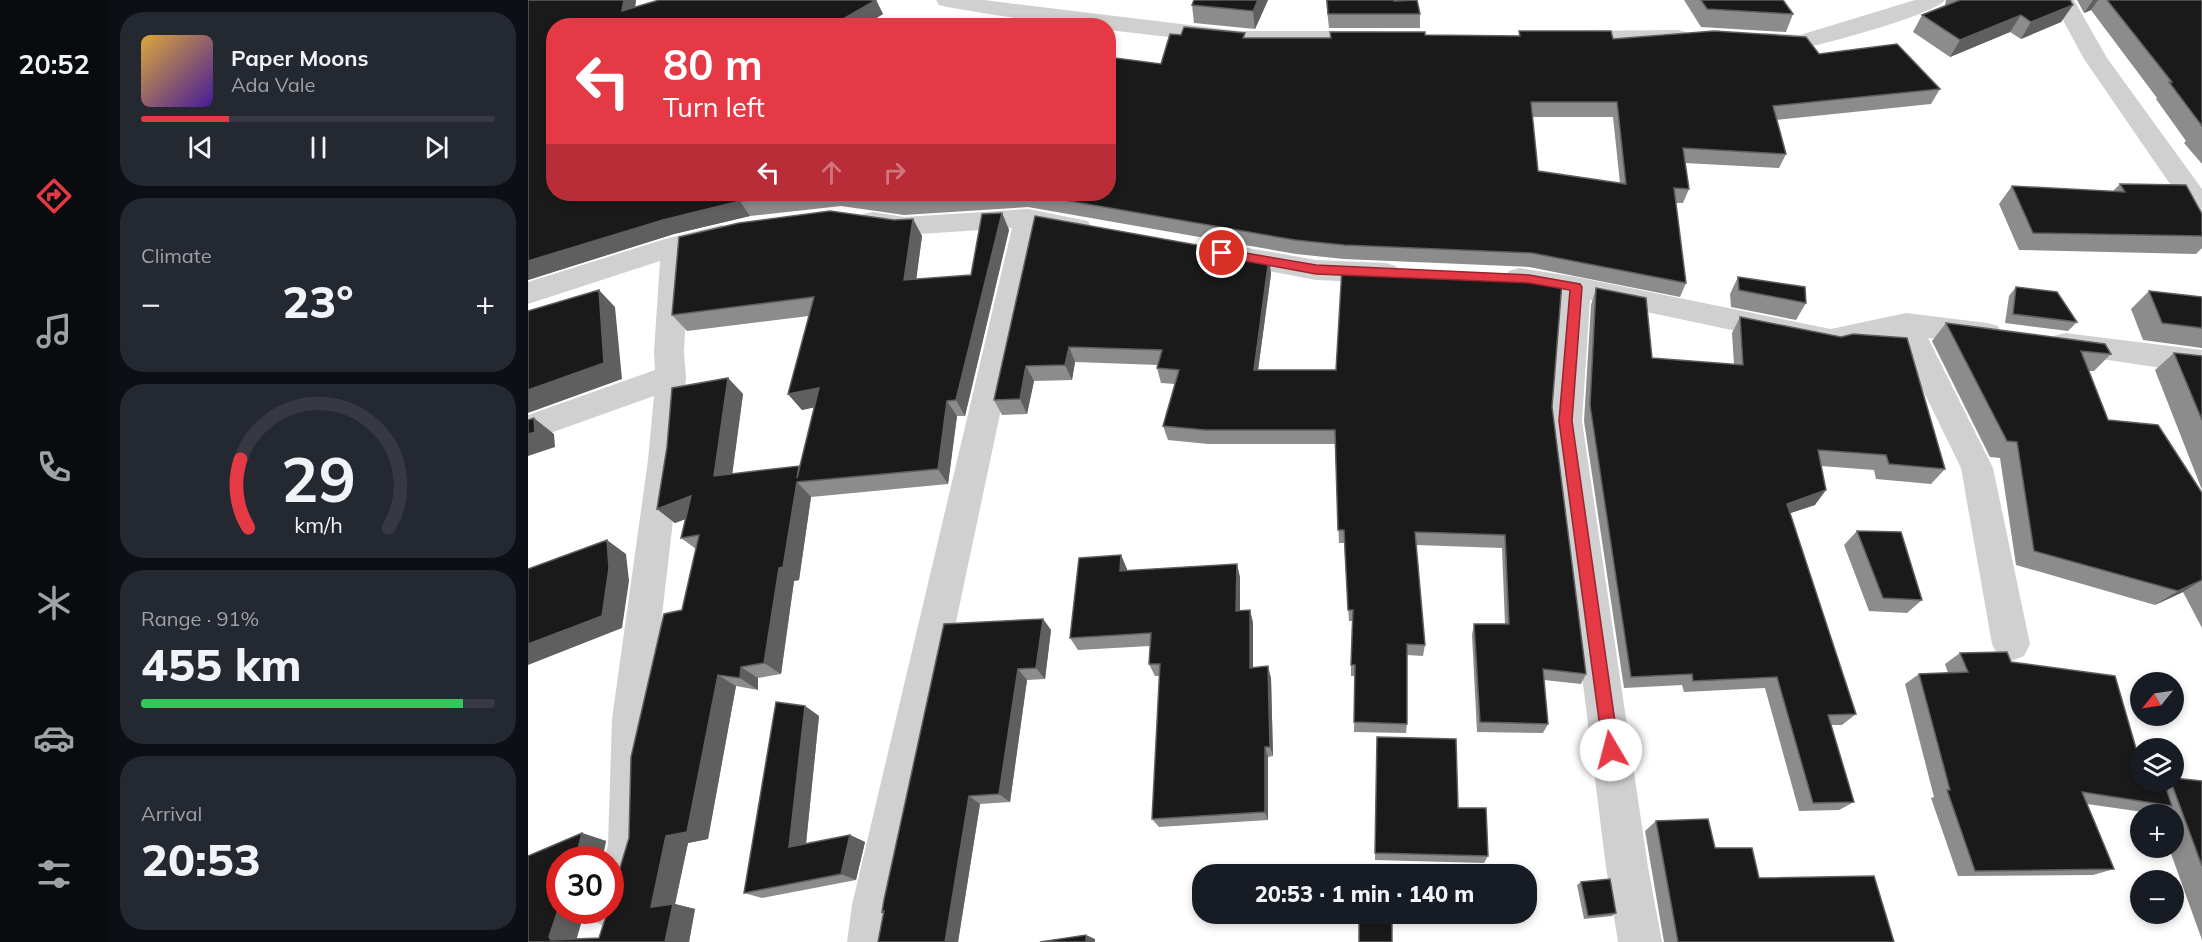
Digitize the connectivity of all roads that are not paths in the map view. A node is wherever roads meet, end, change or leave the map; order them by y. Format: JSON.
{"nodes":[{"id":1,"x":947,"y":0,"type":"edge"},
{"id":2,"x":1934,"y":0,"type":"edge"},
{"id":3,"x":2063,"y":0,"type":"edge"},
{"id":4,"x":1066,"y":18,"type":"edge"},
{"id":5,"x":1116,"y":24,"type":"edge"},
{"id":6,"x":1696,"y":36,"type":"edge"},
{"id":7,"x":1392,"y":38,"type":"edge"},
{"id":8,"x":1544,"y":38,"type":"edge"},
{"id":9,"x":1743,"y":39,"type":"edge"},
{"id":10,"x":2202,"y":209,"type":"edge"},
{"id":11,"x":852,"y":218,"type":"edge"},
{"id":12,"x":1028,"y":218,"type":"junction"},
{"id":13,"x":751,"y":228,"type":"edge"},
{"id":14,"x":1106,"y":233,"type":"edge"},
{"id":15,"x":675,"y":246,"type":"junction"},
{"id":16,"x":1199,"y":249,"type":"edge"},
{"id":17,"x":1411,"y":274,"type":"edge"},
{"id":18,"x":1494,"y":277,"type":"edge"},
{"id":19,"x":1576,"y":287,"type":"junction"},
{"id":20,"x":528,"y":294,"type":"edge"},
{"id":21,"x":1906,"y":324,"type":"junction"},
{"id":22,"x":2202,"y":362,"type":"edge"},
{"id":23,"x":671,"y":377,"type":"junction"},
{"id":24,"x":528,"y":428,"type":"edge"},
{"id":25,"x":2011,"y":644,"type":"dead end"},
{"id":26,"x":624,"y":862,"type":"edge"},
{"id":27,"x":605,"y":924,"type":"edge"},
{"id":28,"x":600,"y":942,"type":"edge"},
{"id":29,"x":869,"y":942,"type":"edge"},
{"id":30,"x":1640,"y":942,"type":"edge"}],
"edges":[{"from":1,"to":4,"type":"street"},
{"from":2,"to":9,"type":"street"},
{"from":3,"to":10,"type":"street"},
{"from":5,"to":7,"type":"street"},
{"from":6,"to":8,"type":"street"},
{"from":11,"to":12,"type":"street"},
{"from":12,"to":14,"type":"street"},
{"from":12,"to":29,"type":"street"},
{"from":13,"to":15,"type":"street"},
{"from":15,"to":20,"type":"street"},
{"from":15,"to":23,"type":"street"},
{"from":16,"to":17,"type":"street"},
{"from":18,"to":19,"type":"street"},
{"from":19,"to":21,"type":"street"},
{"from":19,"to":30,"type":"street"},
{"from":21,"to":22,"type":"street"},
{"from":21,"to":25,"type":"street"},
{"from":23,"to":24,"type":"street"},
{"from":23,"to":26,"type":"street"},
{"from":27,"to":28,"type":"street"}]}
